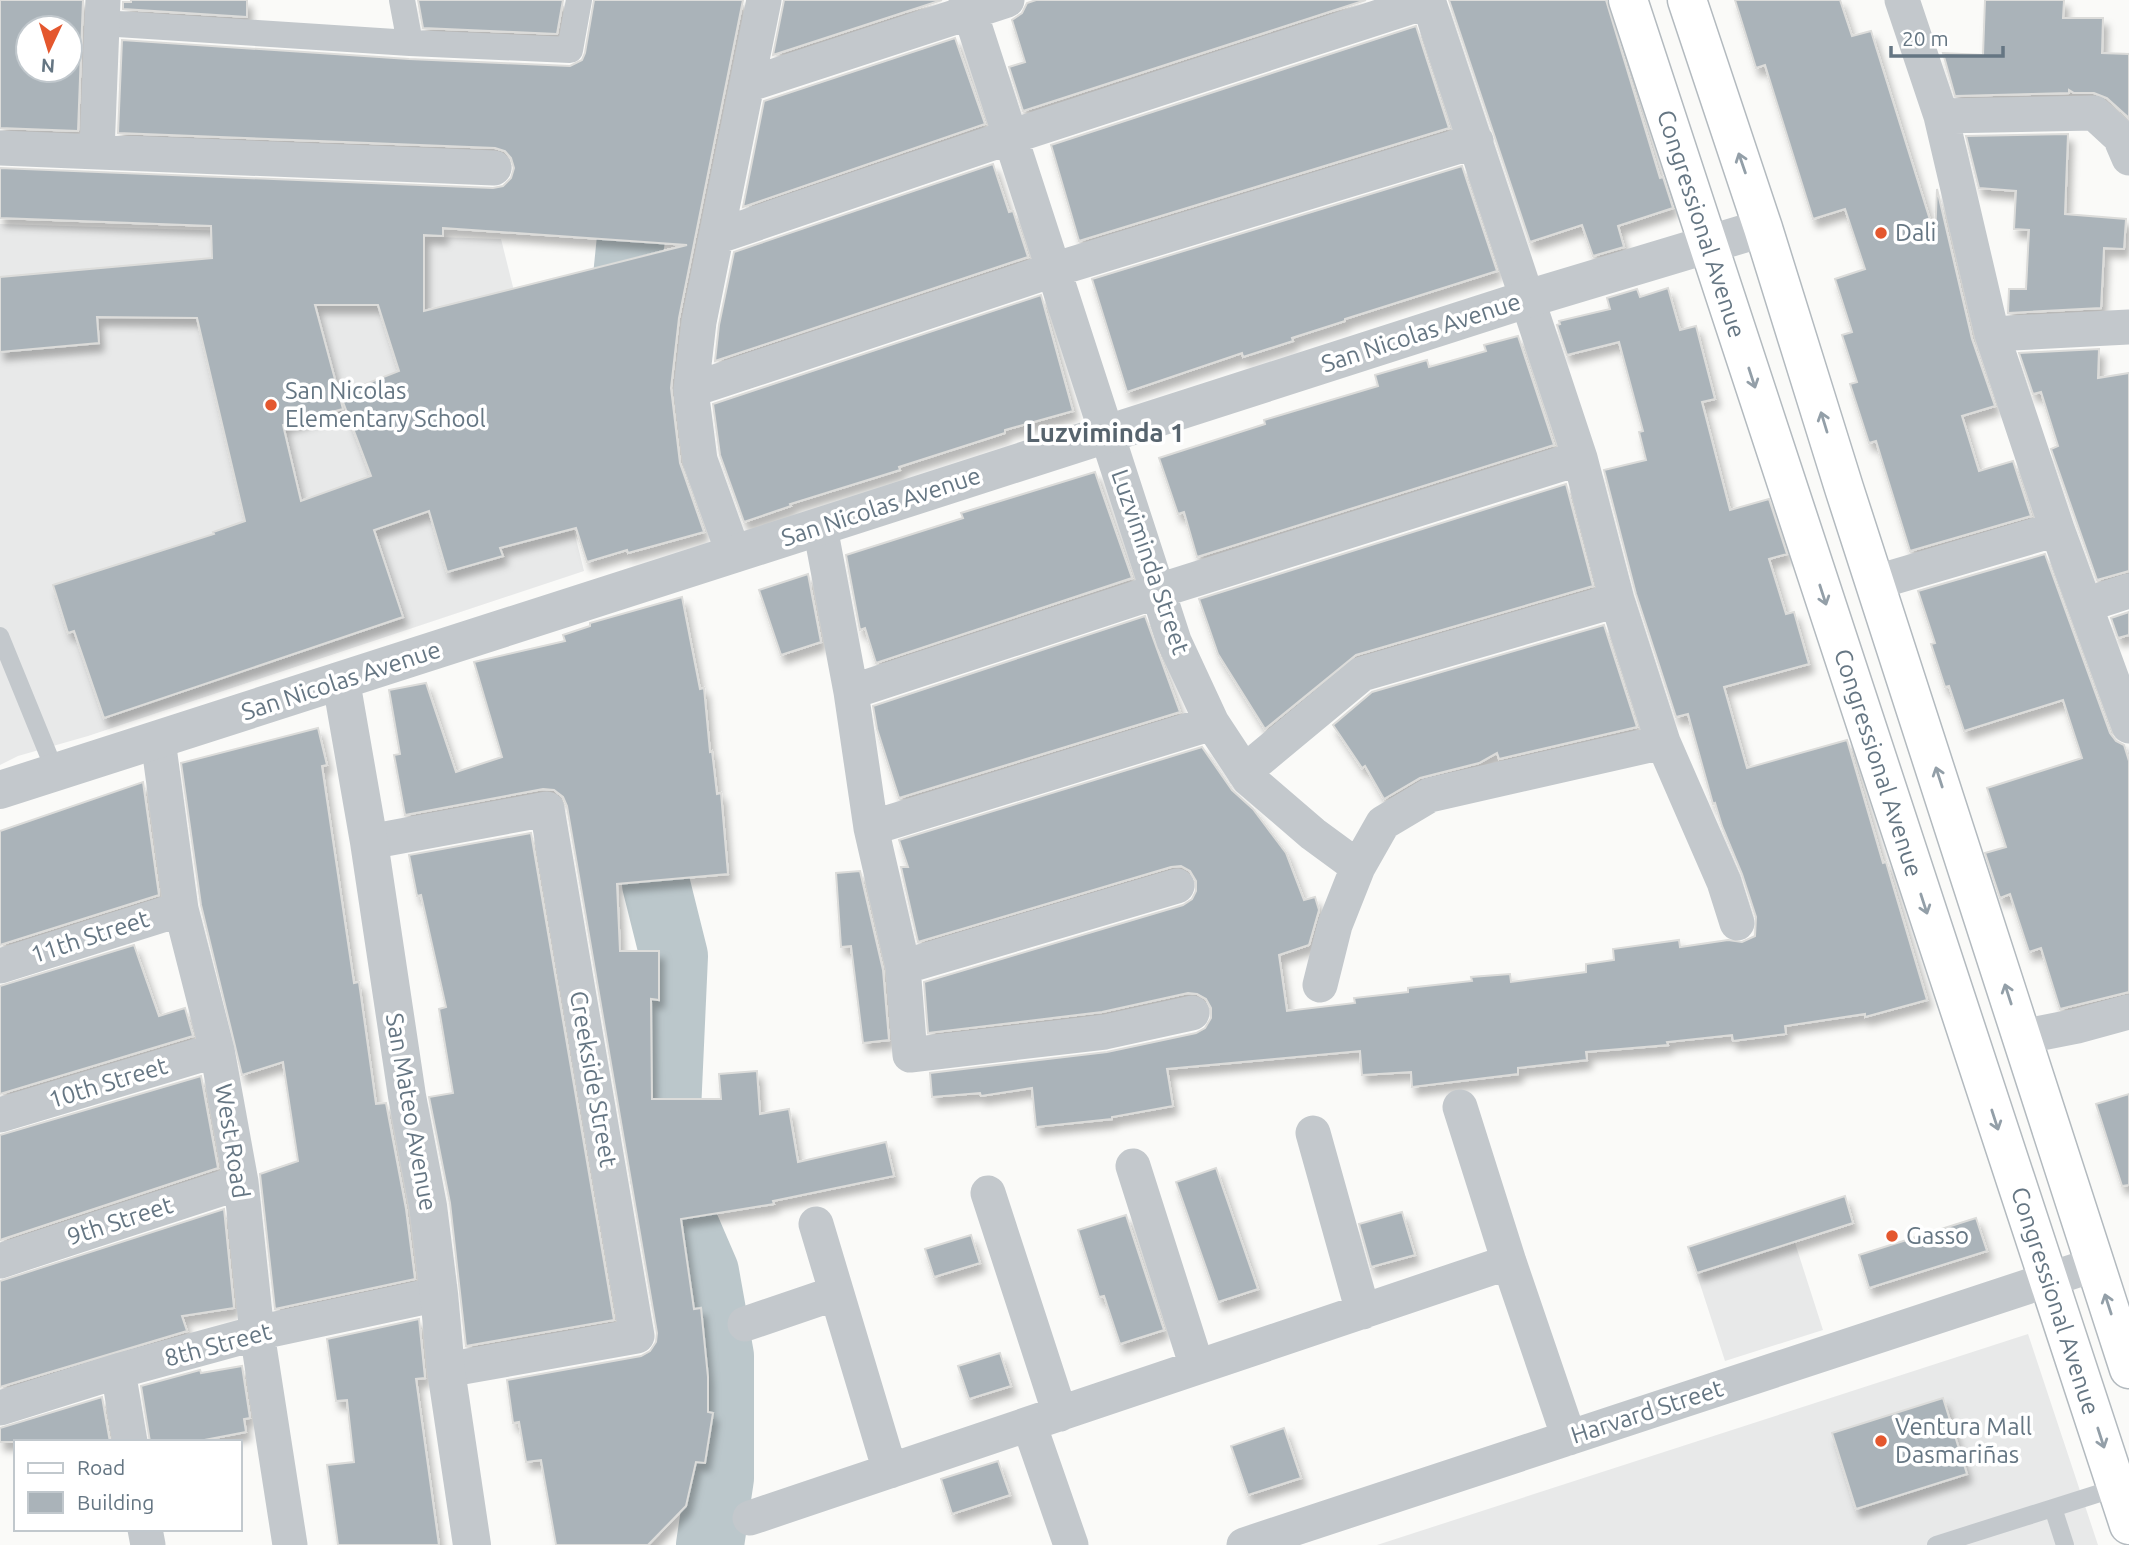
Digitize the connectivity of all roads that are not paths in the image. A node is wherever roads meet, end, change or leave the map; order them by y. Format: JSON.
{"nodes":[{"id":1,"x":402,"y":0,"type":"edge"},
{"id":2,"x":579,"y":0,"type":"edge"},
{"id":3,"x":764,"y":0,"type":"edge"},
{"id":4,"x":1007,"y":0,"type":"edge"},
{"id":5,"x":1628,"y":0,"type":"edge"},
{"id":6,"x":1687,"y":0,"type":"edge"},
{"id":7,"x":1902,"y":0,"type":"edge"},
{"id":8,"x":1428,"y":1,"type":"edge"},
{"id":9,"x":968,"y":6,"type":"edge"},
{"id":10,"x":103,"y":12,"type":"edge"},
{"id":11,"x":411,"y":43,"type":"junction"},
{"id":12,"x":747,"y":85,"type":"junction"},
{"id":13,"x":1941,"y":116,"type":"junction"},
{"id":14,"x":1010,"y":137,"type":"junction"},
{"id":15,"x":1476,"y":141,"type":"junction"},
{"id":16,"x":0,"y":148,"type":"edge"},
{"id":17,"x":97,"y":152,"type":"junction"},
{"id":18,"x":2129,"y":158,"type":"edge"},
{"id":19,"x":494,"y":168,"type":"dead end"},
{"id":20,"x":1763,"y":228,"type":"junction"},
{"id":21,"x":716,"y":237,"type":"junction"},
{"id":22,"x":1708,"y":244,"type":"junction"},
{"id":23,"x":1053,"y":270,"type":"junction"},
{"id":24,"x":1527,"y":299,"type":"junction"},
{"id":25,"x":2129,"y":327,"type":"edge"},
{"id":26,"x":1992,"y":334,"type":"junction"},
{"id":27,"x":691,"y":390,"type":"junction"},
{"id":28,"x":1106,"y":435,"type":"junction"},
{"id":29,"x":1580,"y":458,"type":"junction"},
{"id":30,"x":820,"y":527,"type":"junction"},
{"id":31,"x":2057,"y":529,"type":"junction"},
{"id":32,"x":734,"y":555,"type":"junction"},
{"id":33,"x":1877,"y":582,"type":"junction"},
{"id":34,"x":1158,"y":591,"type":"junction"},
{"id":35,"x":2129,"y":591,"type":"edge"},
{"id":36,"x":1617,"y":600,"type":"junction"},
{"id":37,"x":2085,"y":605,"type":"junction"},
{"id":38,"x":0,"y":636,"type":"edge"},
{"id":39,"x":341,"y":681,"type":"junction"},
{"id":40,"x":851,"y":692,"type":"junction"},
{"id":41,"x":1212,"y":723,"type":"junction"},
{"id":42,"x":2129,"y":726,"type":"edge"},
{"id":43,"x":158,"y":740,"type":"junction"},
{"id":44,"x":1663,"y":742,"type":"junction"},
{"id":45,"x":55,"y":771,"type":"junction"},
{"id":46,"x":1244,"y":772,"type":"junction"},
{"id":47,"x":0,"y":790,"type":"edge"},
{"id":48,"x":871,"y":828,"type":"junction"},
{"id":49,"x":369,"y":842,"type":"junction"},
{"id":50,"x":1358,"y":867,"type":"junction"},
{"id":51,"x":1177,"y":886,"type":"dead end"},
{"id":52,"x":181,"y":909,"type":"junction"},
{"id":53,"x":1737,"y":923,"type":"dead end"},
{"id":54,"x":0,"y":966,"type":"edge"},
{"id":55,"x":903,"y":967,"type":"junction"},
{"id":56,"x":1320,"y":985,"type":"dead end"},
{"id":57,"x":2129,"y":1012,"type":"edge"},
{"id":58,"x":1192,"y":1013,"type":"dead end"},
{"id":59,"x":2021,"y":1037,"type":"junction"},
{"id":60,"x":217,"y":1050,"type":"junction"},
{"id":61,"x":1460,"y":1107,"type":"dead end"},
{"id":62,"x":0,"y":1115,"type":"edge"},
{"id":63,"x":1313,"y":1133,"type":"dead end"},
{"id":64,"x":1133,"y":1166,"type":"dead end"},
{"id":65,"x":241,"y":1182,"type":"junction"},
{"id":66,"x":988,"y":1193,"type":"dead end"},
{"id":67,"x":816,"y":1224,"type":"dead end"},
{"id":68,"x":0,"y":1261,"type":"edge"},
{"id":69,"x":1509,"y":1262,"type":"junction"},
{"id":70,"x":2096,"y":1265,"type":"junction"},
{"id":71,"x":2049,"y":1280,"type":"junction"},
{"id":72,"x":836,"y":1293,"type":"junction"},
{"id":73,"x":439,"y":1294,"type":"junction"},
{"id":74,"x":1363,"y":1312,"type":"junction"},
{"id":75,"x":745,"y":1324,"type":"dead end"},
{"id":76,"x":257,"y":1333,"type":"junction"},
{"id":77,"x":1197,"y":1367,"type":"junction"},
{"id":78,"x":2129,"y":1369,"type":"edge"},
{"id":79,"x":446,"y":1370,"type":"junction"},
{"id":80,"x":118,"y":1371,"type":"junction"},
{"id":81,"x":0,"y":1408,"type":"edge"},
{"id":82,"x":1044,"y":1419,"type":"junction"},
{"id":83,"x":1569,"y":1438,"type":"junction"},
{"id":84,"x":130,"y":1440,"type":"edge"},
{"id":85,"x":890,"y":1471,"type":"junction"},
{"id":86,"x":2123,"y":1486,"type":"edge"},
{"id":87,"x":2053,"y":1508,"type":"junction"},
{"id":88,"x":750,"y":1518,"type":"dead end"},
{"id":89,"x":2129,"y":1525,"type":"edge"},
{"id":90,"x":1279,"y":1540,"type":"edge"},
{"id":91,"x":290,"y":1545,"type":"edge"},
{"id":92,"x":472,"y":1545,"type":"edge"},
{"id":93,"x":1071,"y":1545,"type":"edge"},
{"id":94,"x":1244,"y":1545,"type":"edge"},
{"id":95,"x":1936,"y":1545,"type":"edge"},
{"id":96,"x":2064,"y":1545,"type":"edge"}],
"edges":[{"from":1,"to":11,"type":"street"},
{"from":2,"to":11,"type":"street"},
{"from":3,"to":12,"type":"street"},
{"from":4,"to":9,"type":"street"},
{"from":5,"to":22,"type":"main road","name":"Congressional Avenue"},
{"from":20,"to":6,"type":"main road","name":"Congressional Avenue","one_way":true},
{"from":7,"to":13,"type":"street"},
{"from":8,"to":14,"type":"street"},
{"from":8,"to":15,"type":"street"},
{"from":9,"to":12,"type":"street"},
{"from":9,"to":14,"type":"street","name":"Luzviminda Street"},
{"from":10,"to":11,"type":"street"},
{"from":10,"to":17,"type":"street"},
{"from":12,"to":21,"type":"street"},
{"from":13,"to":18,"type":"street"},
{"from":13,"to":26,"type":"street"},
{"from":14,"to":21,"type":"street"},
{"from":14,"to":23,"type":"street","name":"Luzviminda Street"},
{"from":15,"to":23,"type":"street"},
{"from":15,"to":24,"type":"street"},
{"from":16,"to":17,"type":"street"},
{"from":17,"to":19,"type":"street"},
{"from":20,"to":22,"type":"street","name":"San Nicolas Avenue"},
{"from":33,"to":20,"type":"main road","name":"Congressional Avenue","one_way":true},
{"from":21,"to":27,"type":"street"},
{"from":22,"to":24,"type":"street","name":"San Nicolas Avenue"},
{"from":22,"to":71,"type":"main road","name":"Congressional Avenue","one_way":true},
{"from":23,"to":27,"type":"street"},
{"from":23,"to":28,"type":"street","name":"Luzviminda Street"},
{"from":24,"to":28,"type":"street","name":"San Nicolas Avenue"},
{"from":24,"to":29,"type":"street"},
{"from":25,"to":26,"type":"street"},
{"from":26,"to":31,"type":"street"},
{"from":27,"to":32,"type":"street"},
{"from":28,"to":30,"type":"street","name":"San Nicolas Avenue"},
{"from":28,"to":34,"type":"street","name":"Luzviminda Street"},
{"from":29,"to":34,"type":"street"},
{"from":29,"to":36,"type":"street"},
{"from":30,"to":32,"type":"street","name":"San Nicolas Avenue"},
{"from":30,"to":40,"type":"street"},
{"from":31,"to":33,"type":"street"},
{"from":31,"to":37,"type":"street"},
{"from":32,"to":39,"type":"street","name":"San Nicolas Avenue"},
{"from":59,"to":33,"type":"main road","name":"Congressional Avenue","one_way":true},
{"from":34,"to":40,"type":"street"},
{"from":34,"to":41,"type":"street","name":"Luzviminda Street"},
{"from":35,"to":37,"type":"street"},
{"from":36,"to":44,"type":"street"},
{"from":36,"to":46,"type":"street"},
{"from":37,"to":42,"type":"street"},
{"from":38,"to":45,"type":"lane"},
{"from":39,"to":43,"type":"street","name":"San Nicolas Avenue"},
{"from":39,"to":49,"type":"street","name":"San Mateo Avenue"},
{"from":40,"to":48,"type":"street"},
{"from":41,"to":46,"type":"street","name":"Luzviminda Street"},
{"from":41,"to":48,"type":"street"},
{"from":43,"to":45,"type":"street","name":"San Nicolas Avenue"},
{"from":43,"to":52,"type":"street","name":"West Road"},
{"from":44,"to":50,"type":"street"},
{"from":44,"to":53,"type":"street"},
{"from":45,"to":47,"type":"street","name":"San Nicolas Avenue"},
{"from":46,"to":50,"type":"street","name":"Luzviminda Street"},
{"from":48,"to":55,"type":"street"},
{"from":49,"to":73,"type":"street","name":"San Mateo Avenue"},
{"from":49,"to":79,"type":"street","name":"Creekside Street"},
{"from":50,"to":56,"type":"street"},
{"from":51,"to":55,"type":"street"},
{"from":52,"to":54,"type":"street","name":"11th Street"},
{"from":52,"to":60,"type":"street","name":"West Road"},
{"from":55,"to":58,"type":"street"},
{"from":57,"to":59,"type":"street"},
{"from":59,"to":70,"type":"main road","name":"Congressional Avenue"},
{"from":60,"to":62,"type":"street","name":"10th Street"},
{"from":60,"to":65,"type":"street","name":"West Road"},
{"from":61,"to":69,"type":"street"},
{"from":63,"to":74,"type":"street"},
{"from":64,"to":77,"type":"street"},
{"from":65,"to":68,"type":"street","name":"9th Street"},
{"from":65,"to":76,"type":"street","name":"West Road"},
{"from":66,"to":82,"type":"street"},
{"from":67,"to":72,"type":"street"},
{"from":69,"to":74,"type":"street"},
{"from":69,"to":83,"type":"street"},
{"from":70,"to":71,"type":"street","name":"Harvard Street"},
{"from":78,"to":70,"type":"main road","name":"Congressional Avenue","one_way":true},
{"from":71,"to":83,"type":"street","name":"Harvard Street"},
{"from":71,"to":86,"type":"main road","name":"Congressional Avenue","one_way":true},
{"from":72,"to":75,"type":"street"},
{"from":72,"to":85,"type":"street"},
{"from":73,"to":76,"type":"street","name":"8th Street"},
{"from":73,"to":79,"type":"street","name":"San Mateo Avenue"},
{"from":74,"to":77,"type":"street"},
{"from":76,"to":80,"type":"street","name":"8th Street"},
{"from":76,"to":91,"type":"street","name":"West Road"},
{"from":77,"to":82,"type":"street"},
{"from":79,"to":92,"type":"street","name":"San Mateo Avenue"},
{"from":80,"to":81,"type":"street","name":"8th Street"},
{"from":80,"to":84,"type":"street"},
{"from":82,"to":85,"type":"street"},
{"from":82,"to":93,"type":"street"},
{"from":83,"to":90,"type":"street","name":"Harvard Street"},
{"from":85,"to":88,"type":"street"},
{"from":86,"to":87,"type":"lane"},
{"from":86,"to":89,"type":"main road","name":"Congressional Avenue"},
{"from":87,"to":95,"type":"lane"},
{"from":87,"to":96,"type":"lane"},
{"from":90,"to":94,"type":"street","name":"Harvard Street"}]}
